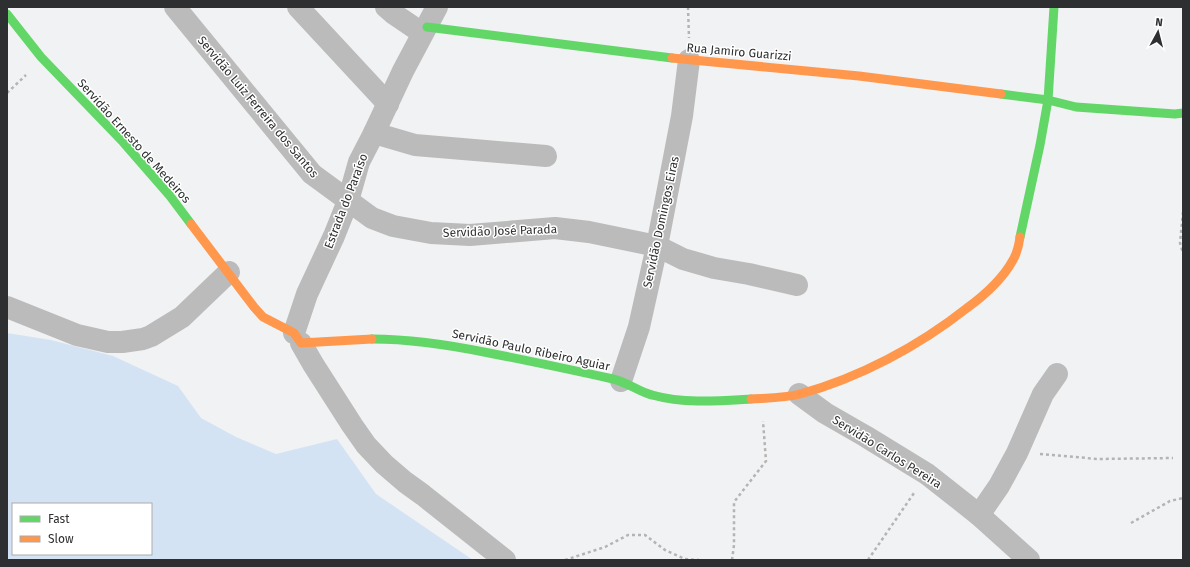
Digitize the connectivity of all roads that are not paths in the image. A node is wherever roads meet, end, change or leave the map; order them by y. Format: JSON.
{"nodes":[{"id":1,"x":175,"y":7,"type":"edge"},
{"id":2,"x":298,"y":7,"type":"edge"},
{"id":3,"x":386,"y":7,"type":"edge"},
{"id":4,"x":437,"y":7,"type":"edge"},
{"id":5,"x":1054,"y":7,"type":"edge"},
{"id":6,"x":7,"y":14,"type":"edge"},
{"id":7,"x":425,"y":30,"type":"junction"},
{"id":8,"x":689,"y":60,"type":"junction"},
{"id":9,"x":1048,"y":100,"type":"junction"},
{"id":10,"x":388,"y":104,"type":"junction"},
{"id":11,"x":1183,"y":113,"type":"edge"},
{"id":12,"x":374,"y":133,"type":"junction"},
{"id":13,"x":546,"y":156,"type":"dead end"},
{"id":14,"x":348,"y":202,"type":"junction"},
{"id":15,"x":657,"y":246,"type":"junction"},
{"id":16,"x":229,"y":272,"type":"junction"},
{"id":17,"x":797,"y":285,"type":"dead end"},
{"id":18,"x":7,"y":307,"type":"edge"},
{"id":19,"x":298,"y":338,"type":"junction"},
{"id":20,"x":1057,"y":374,"type":"dead end"},
{"id":21,"x":621,"y":382,"type":"junction"},
{"id":22,"x":799,"y":394,"type":"junction"},
{"id":23,"x":979,"y":515,"type":"junction"},
{"id":24,"x":505,"y":560,"type":"edge"},
{"id":25,"x":1029,"y":560,"type":"edge"}],
"edges":[{"from":1,"to":14,"type":"street","name":"Servidão Luiz Ferreira dos Santos"},
{"from":2,"to":10,"type":"street"},
{"from":3,"to":7,"type":"street"},
{"from":4,"to":7,"type":"street","name":"Estrada do Paraíso"},
{"from":5,"to":9,"type":"street","name":"Servidão Paulo Ribeiro Aguiar"},
{"from":6,"to":16,"type":"street","name":"Servidão Ernesto de Medeiros"},
{"from":7,"to":8,"type":"street","name":"Rua Jamiro Guarizzi"},
{"from":7,"to":10,"type":"street","name":"Estrada do Paraíso"},
{"from":8,"to":9,"type":"street","name":"Rua Jamiro Guarizzi"},
{"from":8,"to":15,"type":"street","name":"Servidão Domingos Eiras"},
{"from":9,"to":11,"type":"street","name":"Rua Jamiro Guarizzi"},
{"from":9,"to":22,"type":"street","name":"Servidão Paulo Ribeiro Aguiar"},
{"from":10,"to":12,"type":"street","name":"Estrada do Paraíso"},
{"from":12,"to":13,"type":"street"},
{"from":12,"to":14,"type":"street","name":"Estrada do Paraíso"},
{"from":14,"to":15,"type":"street","name":"Servidão José Parada"},
{"from":14,"to":19,"type":"street","name":"Estrada do Paraíso"},
{"from":15,"to":17,"type":"street","name":"Servidão José Parada"},
{"from":15,"to":21,"type":"street","name":"Servidão Domingos Eiras"},
{"from":16,"to":18,"type":"street"},
{"from":16,"to":19,"type":"street","name":"Servidão Ernesto de Medeiros"},
{"from":19,"to":21,"type":"street","name":"Servidão Paulo Ribeiro Aguiar"},
{"from":19,"to":24,"type":"street"},
{"from":20,"to":23,"type":"street"},
{"from":21,"to":22,"type":"street","name":"Servidão Paulo Ribeiro Aguiar"},
{"from":22,"to":23,"type":"street","name":"Servidão Carlos Pereira"},
{"from":23,"to":25,"type":"street","name":"Servidão Carlos Pereira"}]}
